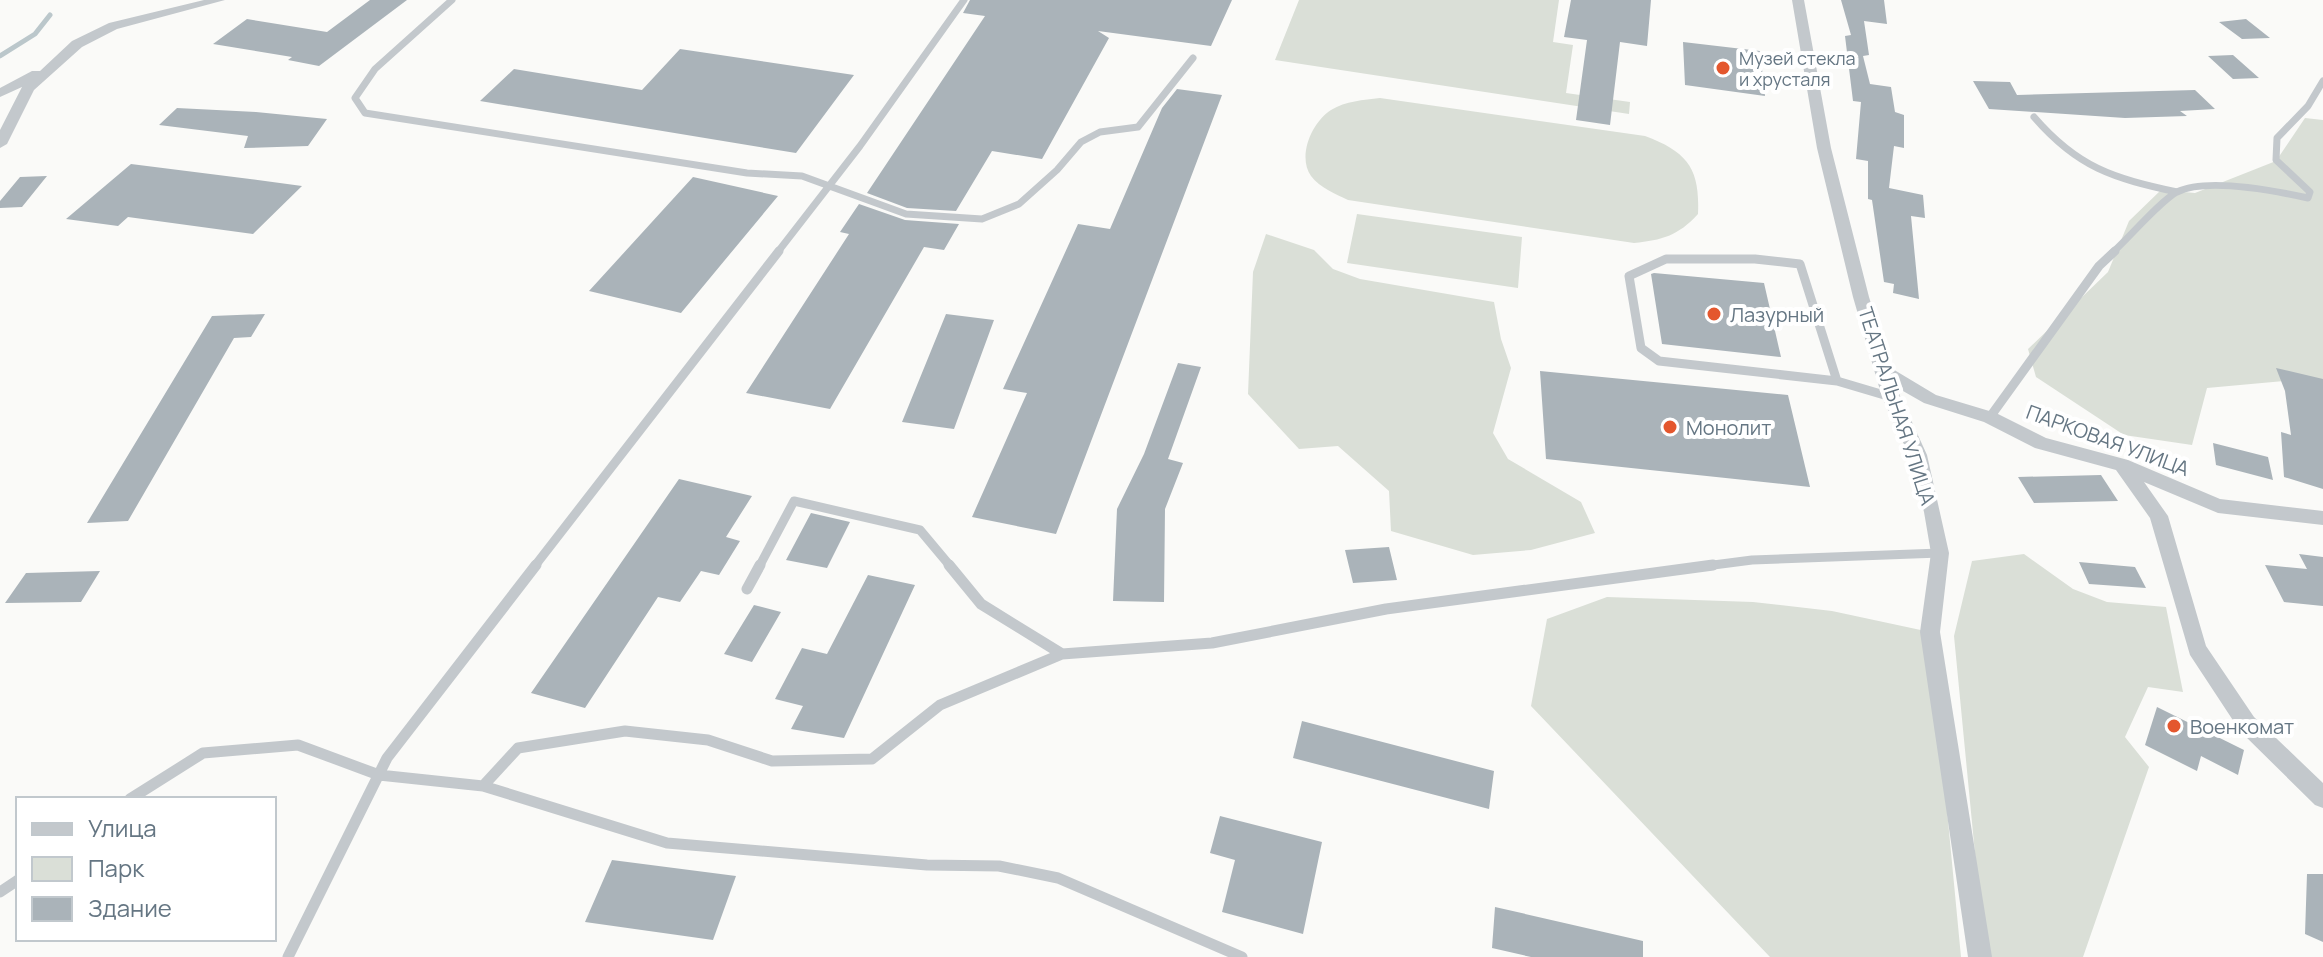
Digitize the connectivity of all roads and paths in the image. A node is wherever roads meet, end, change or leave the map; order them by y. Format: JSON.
{"nodes":[{"id":1,"x":219,"y":0,"type":"edge"},
{"id":2,"x":452,"y":0,"type":"edge"},
{"id":3,"x":964,"y":0,"type":"edge"},
{"id":4,"x":1798,"y":0,"type":"edge"},
{"id":5,"x":1193,"y":58,"type":"dead end"},
{"id":6,"x":54,"y":65,"type":"junction"},
{"id":7,"x":2323,"y":81,"type":"edge"},
{"id":8,"x":0,"y":93,"type":"edge"},
{"id":9,"x":2034,"y":117,"type":"dead end"},
{"id":10,"x":4,"y":129,"type":"edge"},
{"id":11,"x":0,"y":144,"type":"edge"},
{"id":12,"x":830,"y":184,"type":"junction"},
{"id":13,"x":2177,"y":192,"type":"junction"},
{"id":14,"x":1886,"y":373,"type":"junction"},
{"id":15,"x":1837,"y":381,"type":"junction"},
{"id":16,"x":1891,"y":397,"type":"junction"},
{"id":17,"x":1990,"y":417,"type":"junction"},
{"id":18,"x":2122,"y":465,"type":"junction"},
{"id":19,"x":2323,"y":518,"type":"edge"},
{"id":20,"x":1940,"y":553,"type":"junction"},
{"id":21,"x":747,"y":589,"type":"dead end"},
{"id":22,"x":1062,"y":654,"type":"junction"},
{"id":23,"x":379,"y":775,"type":"junction"},
{"id":24,"x":483,"y":786,"type":"junction"},
{"id":25,"x":133,"y":797,"type":"edge"},
{"id":26,"x":2323,"y":798,"type":"edge"},
{"id":27,"x":288,"y":957,"type":"edge"},
{"id":28,"x":1242,"y":957,"type":"edge"},
{"id":29,"x":1980,"y":957,"type":"edge"}],
"edges":[{"from":1,"to":6,"type":"street"},
{"from":2,"to":12,"type":"lane"},
{"from":3,"to":12,"type":"lane"},
{"from":4,"to":14,"type":"street","name":"ТЕАТРАЛЬНАЯ УЛИЦА"},
{"from":5,"to":12,"type":"lane"},
{"from":6,"to":8,"type":"street"},
{"from":6,"to":10,"type":"street"},
{"from":7,"to":13,"type":"lane"},
{"from":9,"to":13,"type":"lane"},
{"from":10,"to":11,"type":"street"},
{"from":12,"to":23,"type":"lane"},
{"from":13,"to":17,"type":"lane"},
{"from":14,"to":16,"type":"street","name":"ТЕАТРАЛЬНАЯ УЛИЦА"},
{"from":14,"to":17,"type":"street","name":"ПАРКОВАЯ УЛИЦА"},
{"from":15,"to":15,"type":"lane"},
{"from":15,"to":16,"type":"lane"},
{"from":16,"to":20,"type":"street","name":"ТЕАТРАЛЬНАЯ УЛИЦА"},
{"from":17,"to":18,"type":"street","name":"ПАРКОВАЯ УЛИЦА"},
{"from":18,"to":19,"type":"street","name":"ПАРКОВАЯ УЛИЦА"},
{"from":18,"to":26,"type":"street"},
{"from":20,"to":22,"type":"lane"},
{"from":20,"to":29,"type":"street","name":"ТЕАТРАЛЬНАЯ УЛИЦА"},
{"from":21,"to":22,"type":"lane"},
{"from":22,"to":24,"type":"lane"},
{"from":23,"to":24,"type":"lane"},
{"from":23,"to":25,"type":"lane"},
{"from":23,"to":27,"type":"lane"},
{"from":24,"to":28,"type":"lane"}]}
